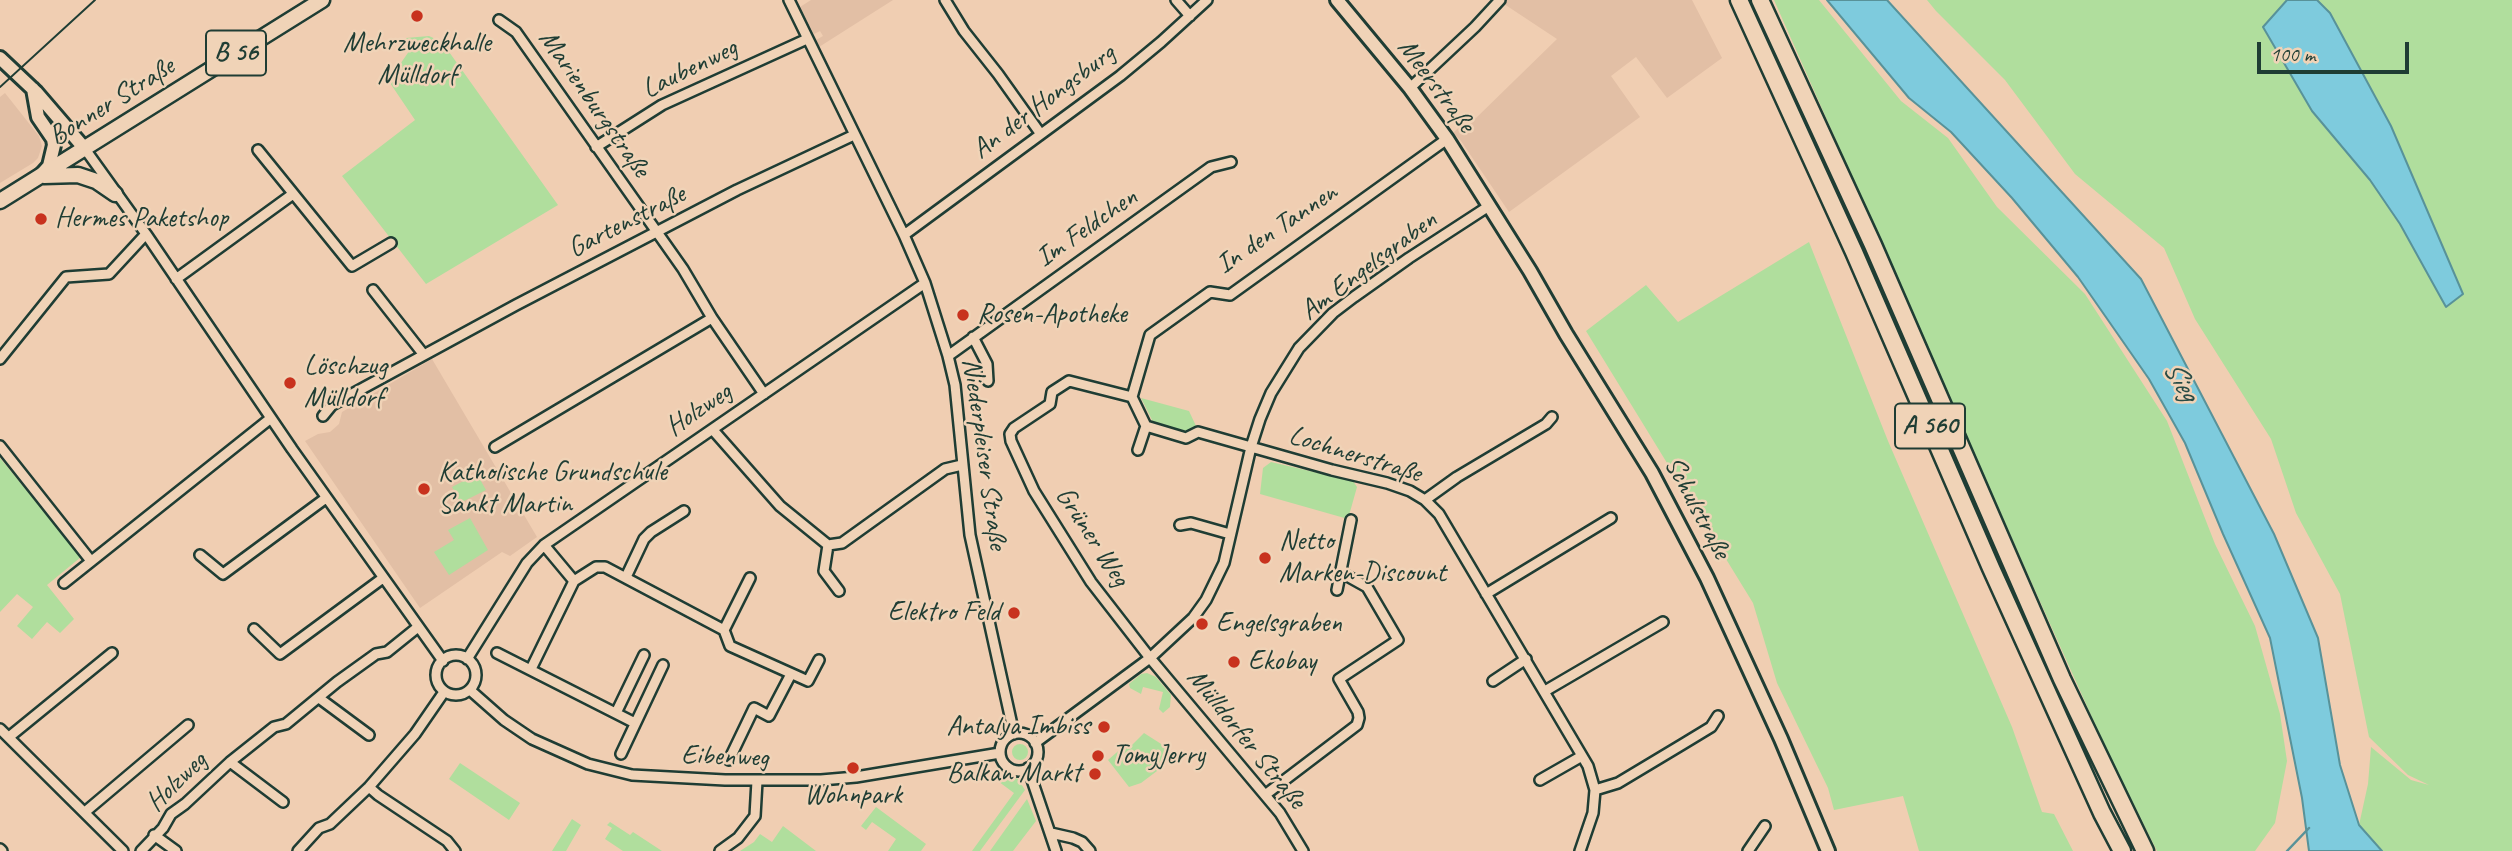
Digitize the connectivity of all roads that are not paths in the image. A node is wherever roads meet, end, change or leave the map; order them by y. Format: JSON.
{"nodes":[{"id":1,"x":322,"y":0,"type":"edge"},
{"id":2,"x":789,"y":0,"type":"edge"},
{"id":3,"x":946,"y":0,"type":"edge"},
{"id":4,"x":1176,"y":0,"type":"edge"},
{"id":5,"x":1207,"y":0,"type":"edge"},
{"id":6,"x":1337,"y":0,"type":"edge"},
{"id":7,"x":1500,"y":0,"type":"edge"},
{"id":8,"x":1740,"y":0,"type":"edge"},
{"id":9,"x":1760,"y":0,"type":"edge"},
{"id":10,"x":1190,"y":16,"type":"junction"},
{"id":11,"x":499,"y":20,"type":"dead end"},
{"id":12,"x":807,"y":39,"type":"junction"},
{"id":13,"x":0,"y":58,"type":"edge"},
{"id":14,"x":1410,"y":88,"type":"junction"},
{"id":15,"x":33,"y":89,"type":"junction"},
{"id":16,"x":1040,"y":133,"type":"junction"},
{"id":17,"x":854,"y":135,"type":"junction"},
{"id":18,"x":1447,"y":139,"type":"junction"},
{"id":19,"x":596,"y":147,"type":"junction"},
{"id":20,"x":85,"y":149,"type":"junction"},
{"id":21,"x":258,"y":150,"type":"dead end"},
{"id":22,"x":1231,"y":162,"type":"dead end"},
{"id":23,"x":40,"y":177,"type":"junction"},
{"id":24,"x":115,"y":194,"type":"junction"},
{"id":25,"x":293,"y":194,"type":"junction"},
{"id":26,"x":0,"y":201,"type":"edge"},
{"id":27,"x":1489,"y":206,"type":"junction"},
{"id":28,"x":655,"y":232,"type":"junction"},
{"id":29,"x":146,"y":234,"type":"junction"},
{"id":30,"x":904,"y":236,"type":"junction"},
{"id":31,"x":391,"y":243,"type":"dead end"},
{"id":32,"x":176,"y":279,"type":"junction"},
{"id":33,"x":925,"y":283,"type":"junction"},
{"id":34,"x":373,"y":290,"type":"dead end"},
{"id":35,"x":712,"y":318,"type":"junction"},
{"id":36,"x":973,"y":337,"type":"junction"},
{"id":37,"x":424,"y":355,"type":"junction"},
{"id":38,"x":948,"y":356,"type":"junction"},
{"id":39,"x":0,"y":359,"type":"edge"},
{"id":40,"x":988,"y":381,"type":"dead end"},
{"id":41,"x":764,"y":394,"type":"junction"},
{"id":42,"x":1132,"y":397,"type":"junction"},
{"id":43,"x":323,"y":416,"type":"dead end"},
{"id":44,"x":1552,"y":417,"type":"dead end"},
{"id":45,"x":271,"y":418,"type":"junction"},
{"id":46,"x":1146,"y":426,"type":"junction"},
{"id":47,"x":713,"y":430,"type":"junction"},
{"id":48,"x":0,"y":446,"type":"edge"},
{"id":49,"x":495,"y":447,"type":"dead end"},
{"id":50,"x":1251,"y":447,"type":"junction"},
{"id":51,"x":1138,"y":450,"type":"dead end"},
{"id":52,"x":962,"y":465,"type":"junction"},
{"id":53,"x":326,"y":498,"type":"junction"},
{"id":54,"x":1425,"y":500,"type":"junction"},
{"id":55,"x":684,"y":511,"type":"dead end"},
{"id":56,"x":1611,"y":518,"type":"dead end"},
{"id":57,"x":1351,"y":520,"type":"dead end"},
{"id":58,"x":1180,"y":525,"type":"dead end"},
{"id":59,"x":1230,"y":534,"type":"junction"},
{"id":60,"x":544,"y":544,"type":"junction"},
{"id":61,"x":828,"y":545,"type":"junction"},
{"id":62,"x":200,"y":555,"type":"dead end"},
{"id":63,"x":91,"y":561,"type":"junction"},
{"id":64,"x":1340,"y":572,"type":"junction"},
{"id":65,"x":383,"y":578,"type":"junction"},
{"id":66,"x":626,"y":578,"type":"junction"},
{"id":67,"x":750,"y":578,"type":"dead end"},
{"id":68,"x":574,"y":581,"type":"junction"},
{"id":69,"x":64,"y":583,"type":"dead end"},
{"id":70,"x":1337,"y":590,"type":"dead end"},
{"id":71,"x":839,"y":591,"type":"dead end"},
{"id":72,"x":1486,"y":594,"type":"junction"},
{"id":73,"x":1663,"y":622,"type":"dead end"},
{"id":74,"x":418,"y":627,"type":"junction"},
{"id":75,"x":254,"y":629,"type":"dead end"},
{"id":76,"x":724,"y":630,"type":"junction"},
{"id":77,"x":112,"y":653,"type":"dead end"},
{"id":78,"x":497,"y":653,"type":"dead end"},
{"id":79,"x":644,"y":655,"type":"dead end"},
{"id":80,"x":1150,"y":658,"type":"junction"},
{"id":81,"x":467,"y":659,"type":"junction"},
{"id":82,"x":1526,"y":659,"type":"junction"},
{"id":83,"x":819,"y":660,"type":"dead end"},
{"id":84,"x":443,"y":661,"type":"junction"},
{"id":85,"x":663,"y":665,"type":"dead end"},
{"id":86,"x":531,"y":669,"type":"junction"},
{"id":87,"x":791,"y":674,"type":"junction"},
{"id":88,"x":1493,"y":681,"type":"dead end"},
{"id":89,"x":470,"y":690,"type":"junction"},
{"id":90,"x":1545,"y":691,"type":"junction"},
{"id":91,"x":444,"y":692,"type":"junction"},
{"id":92,"x":319,"y":698,"type":"junction"},
{"id":93,"x":616,"y":713,"type":"junction"},
{"id":94,"x":1718,"y":716,"type":"dead end"},
{"id":95,"x":635,"y":723,"type":"junction"},
{"id":96,"x":188,"y":725,"type":"dead end"},
{"id":97,"x":0,"y":730,"type":"edge"},
{"id":98,"x":1014,"y":734,"type":"junction"},
{"id":99,"x":369,"y":735,"type":"dead end"},
{"id":100,"x":9,"y":737,"type":"junction"},
{"id":101,"x":1035,"y":743,"type":"junction"},
{"id":102,"x":1000,"y":753,"type":"junction"},
{"id":103,"x":621,"y":754,"type":"dead end"},
{"id":104,"x":1582,"y":756,"type":"junction"},
{"id":105,"x":729,"y":760,"type":"dead end"},
{"id":106,"x":230,"y":762,"type":"junction"},
{"id":107,"x":1028,"y":768,"type":"junction"},
{"id":108,"x":1540,"y":780,"type":"dead end"},
{"id":109,"x":757,"y":781,"type":"junction"},
{"id":110,"x":369,"y":787,"type":"junction"},
{"id":111,"x":1595,"y":790,"type":"junction"},
{"id":112,"x":1265,"y":795,"type":"junction"},
{"id":113,"x":283,"y":802,"type":"dead end"},
{"id":114,"x":85,"y":812,"type":"junction"},
{"id":115,"x":1765,"y":826,"type":"dead end"},
{"id":116,"x":1051,"y":833,"type":"junction"},
{"id":117,"x":154,"y":835,"type":"junction"},
{"id":118,"x":123,"y":851,"type":"edge"},
{"id":119,"x":141,"y":851,"type":"edge"},
{"id":120,"x":176,"y":851,"type":"edge"},
{"id":121,"x":298,"y":851,"type":"edge"},
{"id":122,"x":455,"y":851,"type":"edge"},
{"id":123,"x":720,"y":851,"type":"edge"},
{"id":124,"x":1056,"y":851,"type":"edge"},
{"id":125,"x":1090,"y":851,"type":"edge"},
{"id":126,"x":1303,"y":851,"type":"edge"},
{"id":127,"x":1580,"y":851,"type":"edge"},
{"id":128,"x":1748,"y":851,"type":"edge"},
{"id":129,"x":1828,"y":851,"type":"edge"},
{"id":130,"x":2122,"y":851,"type":"edge"},
{"id":131,"x":2145,"y":851,"type":"edge"}],
"edges":[{"from":1,"to":20,"type":"main road","name":"Bonner Straße","number":"B 56"},
{"from":2,"to":12,"type":"street","name":"Niederpleiser Straße"},
{"from":3,"to":16,"type":"street"},
{"from":4,"to":10,"type":"street"},
{"from":5,"to":10,"type":"street","name":"An der Hongsburg"},
{"from":6,"to":14,"type":"street","name":"Meerstraße"},
{"from":7,"to":14,"type":"street"},
{"from":8,"to":130,"type":"highway","number":"A 560"},
{"from":9,"to":131,"type":"highway","number":"A 560"},
{"from":10,"to":16,"type":"street","name":"An der Hongsburg"},
{"from":11,"to":19,"type":"street","name":"Marienburgstraße"},
{"from":12,"to":17,"type":"street","name":"Niederpleiser Straße"},
{"from":12,"to":19,"type":"street","name":"Laubenweg"},
{"from":13,"to":15,"type":"street"},
{"from":14,"to":18,"type":"street","name":"Meerstraße"},
{"from":15,"to":20,"type":"street"},
{"from":15,"to":23,"type":"street"},
{"from":16,"to":30,"type":"street","name":"An der Hongsburg"},
{"from":17,"to":28,"type":"street","name":"Gartenstraße"},
{"from":17,"to":30,"type":"street","name":"Niederpleiser Straße"},
{"from":18,"to":27,"type":"street","name":"Meerstraße"},
{"from":18,"to":42,"type":"street","name":"In den Tannen"},
{"from":19,"to":28,"type":"street","name":"Marienburgstraße"},
{"from":20,"to":23,"type":"main road","name":"Bonner Straße","number":"B 56"},
{"from":20,"to":24,"type":"street"},
{"from":21,"to":25,"type":"street"},
{"from":22,"to":36,"type":"street","name":"Im Feldchen"},
{"from":23,"to":24,"type":"main road"},
{"from":23,"to":26,"type":"main road","name":"Bonner Straße","number":"B 56"},
{"from":24,"to":29,"type":"street"},
{"from":25,"to":31,"type":"street"},
{"from":25,"to":32,"type":"street"},
{"from":27,"to":50,"type":"street","name":"Am Engelsgraben"},
{"from":27,"to":129,"type":"street","name":"Schulstraße"},
{"from":28,"to":35,"type":"street","name":"Marienburgstraße"},
{"from":28,"to":37,"type":"street","name":"Gartenstraße"},
{"from":29,"to":32,"type":"street"},
{"from":29,"to":39,"type":"street"},
{"from":30,"to":33,"type":"street","name":"Niederpleiser Straße"},
{"from":32,"to":45,"type":"street"},
{"from":33,"to":38,"type":"street","name":"Niederpleiser Straße"},
{"from":33,"to":41,"type":"street","name":"Holzweg"},
{"from":34,"to":37,"type":"street"},
{"from":35,"to":41,"type":"street","name":"Marienburgstraße"},
{"from":35,"to":49,"type":"street"},
{"from":36,"to":38,"type":"street","name":"Im Feldchen"},
{"from":36,"to":40,"type":"street"},
{"from":37,"to":43,"type":"street","name":"Gartenstraße"},
{"from":38,"to":52,"type":"street","name":"Niederpleiser Straße"},
{"from":41,"to":47,"type":"street","name":"Holzweg"},
{"from":42,"to":46,"type":"street"},
{"from":42,"to":80,"type":"street","name":"Grüner Weg"},
{"from":44,"to":54,"type":"street"},
{"from":45,"to":53,"type":"street"},
{"from":45,"to":63,"type":"street"},
{"from":46,"to":50,"type":"street"},
{"from":46,"to":51,"type":"street"},
{"from":47,"to":60,"type":"street","name":"Holzweg"},
{"from":47,"to":61,"type":"street"},
{"from":48,"to":63,"type":"street"},
{"from":50,"to":54,"type":"street","name":"Lochnerstraße"},
{"from":50,"to":59,"type":"street","name":"Am Engelsgraben"},
{"from":52,"to":61,"type":"street"},
{"from":52,"to":98,"type":"street","name":"Niederpleiser Straße"},
{"from":53,"to":62,"type":"street"},
{"from":53,"to":65,"type":"street"},
{"from":54,"to":72,"type":"street","name":"Lochnerstraße"},
{"from":55,"to":66,"type":"street"},
{"from":56,"to":72,"type":"street"},
{"from":57,"to":64,"type":"street"},
{"from":58,"to":59,"type":"street"},
{"from":59,"to":80,"type":"street","name":"Am Engelsgraben"},
{"from":60,"to":68,"type":"street"},
{"from":60,"to":81,"type":"street","name":"Holzweg"},
{"from":61,"to":71,"type":"street"},
{"from":63,"to":69,"type":"street"},
{"from":64,"to":70,"type":"street"},
{"from":64,"to":112,"type":"street"},
{"from":65,"to":74,"type":"street"},
{"from":65,"to":75,"type":"street"},
{"from":66,"to":68,"type":"street"},
{"from":66,"to":76,"type":"street"},
{"from":67,"to":76,"type":"street"},
{"from":68,"to":86,"type":"street"},
{"from":72,"to":82,"type":"street","name":"Lochnerstraße"},
{"from":73,"to":90,"type":"street"},
{"from":74,"to":84,"type":"street"},
{"from":74,"to":92,"type":"street","name":"Holzweg"},
{"from":76,"to":87,"type":"street"},
{"from":77,"to":100,"type":"street"},
{"from":78,"to":86,"type":"street"},
{"from":79,"to":93,"type":"street"},
{"from":80,"to":101,"type":"street","name":"Am Engelsgraben"},
{"from":80,"to":112,"type":"street","name":"Mülldorfer Straße"},
{"from":81,"to":84,"type":"street"},
{"from":81,"to":89,"type":"street"},
{"from":82,"to":88,"type":"street"},
{"from":82,"to":90,"type":"street","name":"Lochnerstraße"},
{"from":83,"to":87,"type":"street"},
{"from":84,"to":91,"type":"street"},
{"from":85,"to":95,"type":"street"},
{"from":86,"to":93,"type":"street"},
{"from":87,"to":105,"type":"street"},
{"from":89,"to":91,"type":"street"},
{"from":89,"to":109,"type":"street","name":"Eibenweg"},
{"from":90,"to":104,"type":"street","name":"Lochnerstraße"},
{"from":91,"to":110,"type":"street"},
{"from":92,"to":99,"type":"street"},
{"from":92,"to":106,"type":"street","name":"Holzweg"},
{"from":93,"to":95,"type":"street"},
{"from":94,"to":111,"type":"street"},
{"from":95,"to":103,"type":"street"},
{"from":96,"to":114,"type":"street"},
{"from":97,"to":100,"type":"street"},
{"from":98,"to":101,"type":"street"},
{"from":98,"to":102,"type":"street"},
{"from":100,"to":114,"type":"street"},
{"from":101,"to":107,"type":"street"},
{"from":102,"to":107,"type":"street"},
{"from":102,"to":109,"type":"street","name":"Eibenweg"},
{"from":104,"to":108,"type":"street"},
{"from":104,"to":111,"type":"street","name":"Lochnerstraße"},
{"from":106,"to":113,"type":"street","name":"Holzweg"},
{"from":106,"to":117,"type":"street","name":"Holzweg"},
{"from":107,"to":116,"type":"street"},
{"from":109,"to":123,"type":"street"},
{"from":110,"to":121,"type":"street"},
{"from":110,"to":122,"type":"street"},
{"from":111,"to":127,"type":"street"},
{"from":112,"to":126,"type":"street","name":"Mülldorfer Straße"},
{"from":114,"to":118,"type":"street"},
{"from":115,"to":128,"type":"street"},
{"from":116,"to":124,"type":"street"},
{"from":116,"to":125,"type":"street"},
{"from":117,"to":119,"type":"street","name":"Holzweg"},
{"from":117,"to":120,"type":"street","name":"Holzweg"}]}
